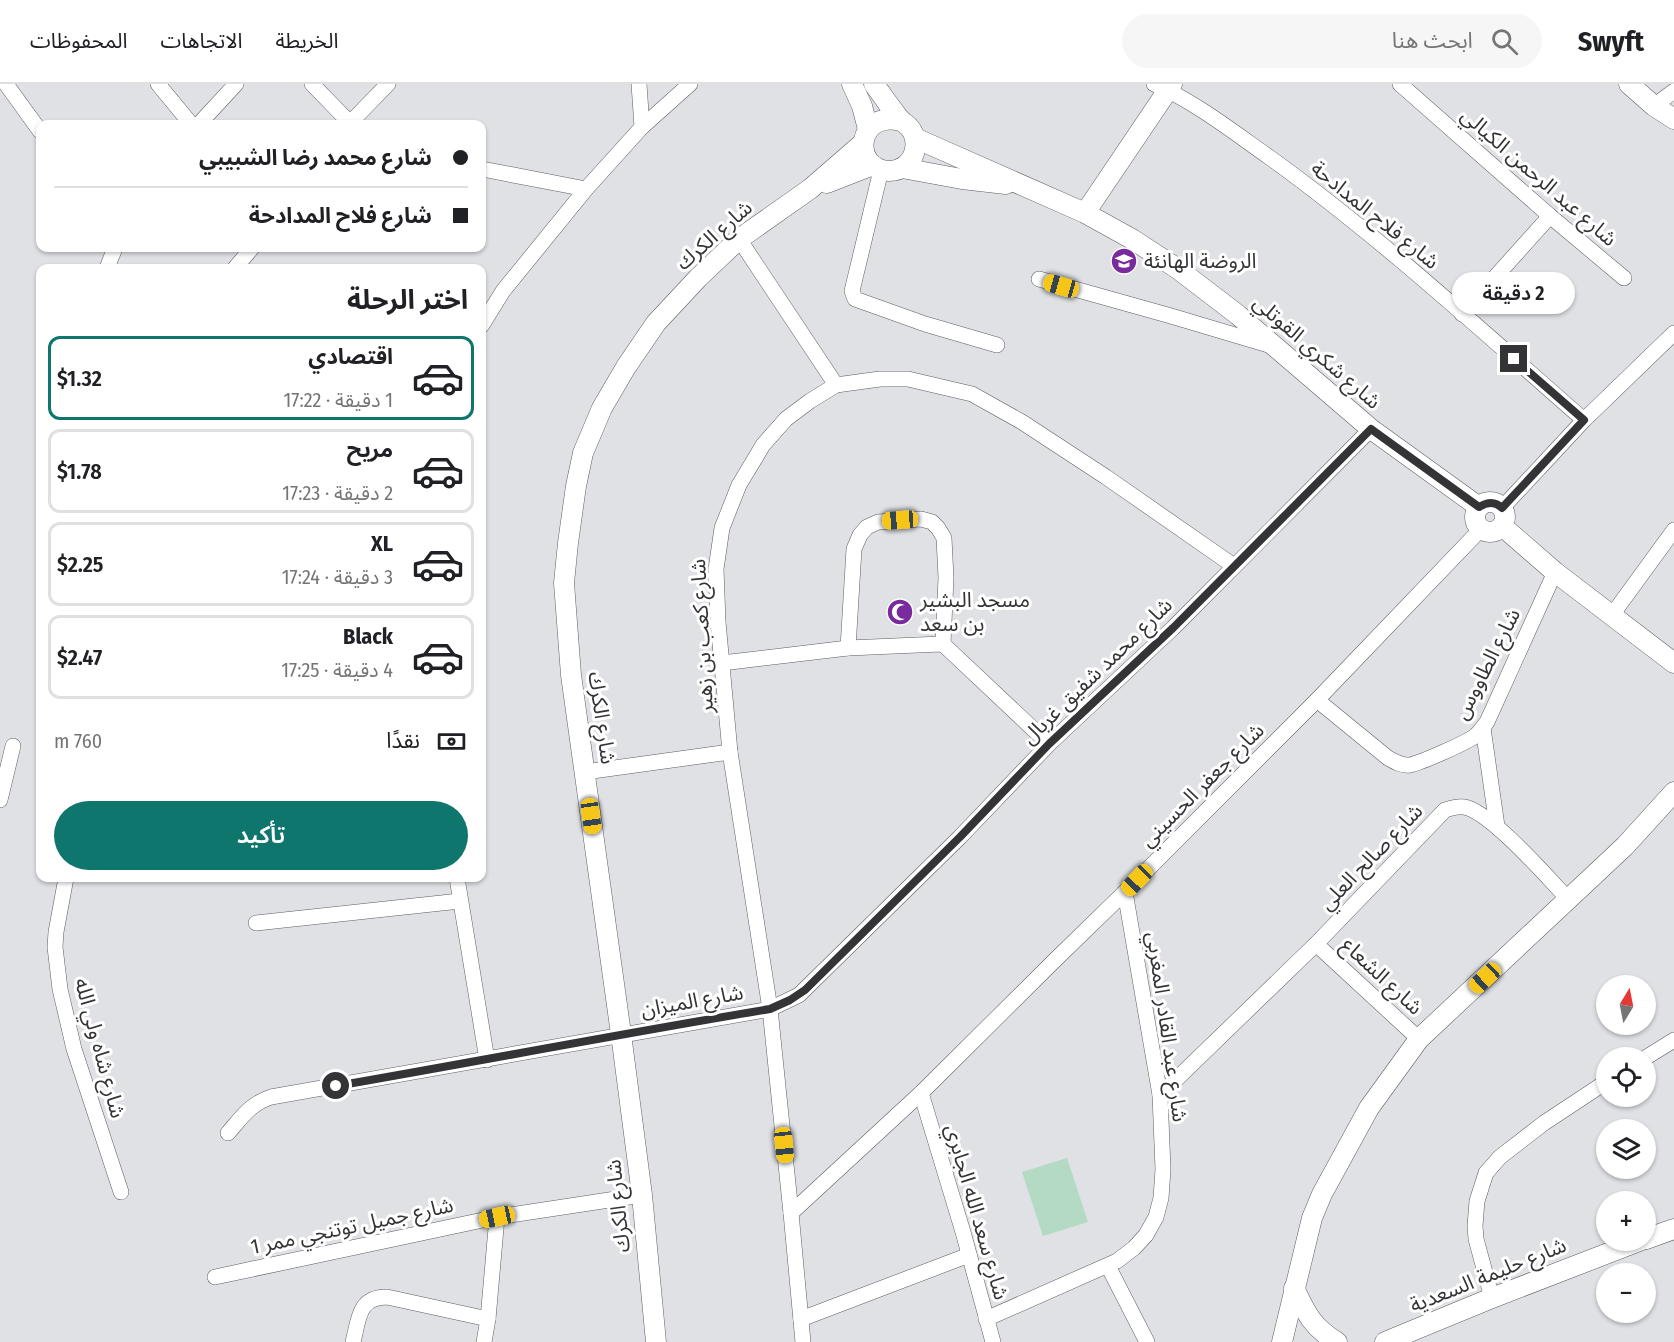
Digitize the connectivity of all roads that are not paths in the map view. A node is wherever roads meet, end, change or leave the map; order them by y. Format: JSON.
{"nodes":[{"id":1,"x":6,"y":84,"type":"edge"},
{"id":2,"x":158,"y":84,"type":"edge"},
{"id":3,"x":236,"y":84,"type":"edge"},
{"id":4,"x":312,"y":84,"type":"edge"},
{"id":5,"x":388,"y":84,"type":"edge"},
{"id":6,"x":639,"y":84,"type":"edge"},
{"id":7,"x":690,"y":84,"type":"edge"},
{"id":8,"x":852,"y":84,"type":"edge"},
{"id":9,"x":874,"y":84,"type":"edge"},
{"id":10,"x":1400,"y":84,"type":"edge"},
{"id":11,"x":1629,"y":84,"type":"edge"},
{"id":12,"x":1165,"y":86,"type":"edge"},
{"id":13,"x":1674,"y":91,"type":"edge"},
{"id":14,"x":1654,"y":106,"type":"junction"},
{"id":15,"x":1674,"y":119,"type":"edge"},
{"id":16,"x":188,"y":120,"type":"edge"},
{"id":17,"x":203,"y":120,"type":"edge"},
{"id":18,"x":345,"y":120,"type":"edge"},
{"id":19,"x":353,"y":120,"type":"edge"},
{"id":20,"x":901,"y":121,"type":"junction"},
{"id":21,"x":36,"y":125,"type":"edge"},
{"id":22,"x":642,"y":127,"type":"junction"},
{"id":23,"x":866,"y":136,"type":"junction"},
{"id":24,"x":915,"y":138,"type":"junction"},
{"id":25,"x":877,"y":167,"type":"junction"},
{"id":26,"x":902,"y":168,"type":"junction"},
{"id":27,"x":486,"y":170,"type":"edge"},
{"id":28,"x":1026,"y":186,"type":"junction"},
{"id":29,"x":586,"y":189,"type":"junction"},
{"id":30,"x":810,"y":189,"type":"junction"},
{"id":31,"x":1085,"y":213,"type":"junction"},
{"id":32,"x":1550,"y":216,"type":"junction"},
{"id":33,"x":739,"y":239,"type":"junction"},
{"id":34,"x":249,"y":252,"type":"edge"},
{"id":35,"x":238,"y":264,"type":"edge"},
{"id":36,"x":1624,"y":278,"type":"dead end"},
{"id":37,"x":1039,"y":279,"type":"dead end"},
{"id":38,"x":1462,"y":314,"type":"junction"},
{"id":39,"x":486,"y":319,"type":"edge"},
{"id":40,"x":1674,"y":333,"type":"edge"},
{"id":41,"x":997,"y":345,"type":"dead end"},
{"id":42,"x":1274,"y":347,"type":"junction"},
{"id":43,"x":836,"y":385,"type":"junction"},
{"id":44,"x":1584,"y":420,"type":"junction"},
{"id":45,"x":1371,"y":429,"type":"junction"},
{"id":46,"x":1479,"y":507,"type":"junction"},
{"id":47,"x":1502,"y":517,"type":"junction"},
{"id":48,"x":1480,"y":529,"type":"junction"},
{"id":49,"x":1674,"y":530,"type":"edge"},
{"id":50,"x":1234,"y":566,"type":"junction"},
{"id":51,"x":1555,"y":572,"type":"junction"},
{"id":52,"x":1611,"y":615,"type":"junction"},
{"id":53,"x":944,"y":644,"type":"junction"},
{"id":54,"x":848,"y":648,"type":"junction"},
{"id":55,"x":722,"y":663,"type":"junction"},
{"id":56,"x":1674,"y":663,"type":"edge"},
{"id":57,"x":1317,"y":700,"type":"junction"},
{"id":58,"x":1483,"y":728,"type":"junction"},
{"id":59,"x":1049,"y":744,"type":"junction"},
{"id":60,"x":13,"y":746,"type":"dead end"},
{"id":61,"x":730,"y":752,"type":"junction"},
{"id":62,"x":585,"y":772,"type":"junction"},
{"id":63,"x":1674,"y":792,"type":"edge"},
{"id":64,"x":0,"y":800,"type":"edge"},
{"id":65,"x":1497,"y":826,"type":"junction"},
{"id":66,"x":65,"y":882,"type":"edge"},
{"id":67,"x":458,"y":882,"type":"edge"},
{"id":68,"x":1125,"y":892,"type":"junction"},
{"id":69,"x":1569,"y":900,"type":"junction"},
{"id":70,"x":460,"y":901,"type":"junction"},
{"id":71,"x":256,"y":923,"type":"dead end"},
{"id":72,"x":1316,"y":944,"type":"junction"},
{"id":73,"x":770,"y":1009,"type":"junction"},
{"id":74,"x":621,"y":1034,"type":"junction"},
{"id":75,"x":1419,"y":1039,"type":"junction"},
{"id":76,"x":1674,"y":1040,"type":"edge"},
{"id":77,"x":1656,"y":1052,"type":"edge"},
{"id":78,"x":487,"y":1060,"type":"junction"},
{"id":79,"x":1596,"y":1089,"type":"edge"},
{"id":80,"x":921,"y":1093,"type":"junction"},
{"id":81,"x":1161,"y":1095,"type":"junction"},
{"id":82,"x":228,"y":1133,"type":"dead end"},
{"id":83,"x":121,"y":1192,"type":"dead end"},
{"id":84,"x":642,"y":1195,"type":"junction"},
{"id":85,"x":791,"y":1213,"type":"junction"},
{"id":86,"x":497,"y":1217,"type":"junction"},
{"id":87,"x":1674,"y":1229,"type":"edge"},
{"id":88,"x":1656,"y":1236,"type":"edge"},
{"id":89,"x":1615,"y":1251,"type":"edge"},
{"id":90,"x":969,"y":1255,"type":"junction"},
{"id":91,"x":1108,"y":1266,"type":"junction"},
{"id":92,"x":215,"y":1276,"type":"dead end"},
{"id":93,"x":1294,"y":1288,"type":"junction"},
{"id":94,"x":1492,"y":1298,"type":"junction"},
{"id":95,"x":801,"y":1318,"type":"junction"},
{"id":96,"x":488,"y":1319,"type":"junction"},
{"id":97,"x":986,"y":1319,"type":"junction"},
{"id":98,"x":353,"y":1342,"type":"edge"},
{"id":99,"x":484,"y":1342,"type":"edge"},
{"id":100,"x":656,"y":1342,"type":"edge"},
{"id":101,"x":803,"y":1342,"type":"edge"},
{"id":102,"x":993,"y":1342,"type":"edge"},
{"id":103,"x":1147,"y":1342,"type":"edge"},
{"id":104,"x":1282,"y":1342,"type":"edge"},
{"id":105,"x":1337,"y":1342,"type":"edge"},
{"id":106,"x":1384,"y":1342,"type":"edge"}],
"edges":[{"from":1,"to":21,"type":"street"},
{"from":2,"to":16,"type":"street"},
{"from":3,"to":17,"type":"street"},
{"from":4,"to":18,"type":"street"},
{"from":5,"to":19,"type":"street"},
{"from":6,"to":22,"type":"street"},
{"from":7,"to":22,"type":"street"},
{"from":8,"to":23,"type":"street"},
{"from":9,"to":20,"type":"street"},
{"from":10,"to":32,"type":"street","name":"شارع عبد الرحمن الكيالي"},
{"from":11,"to":14,"type":"street"},
{"from":12,"to":31,"type":"street"},
{"from":12,"to":38,"type":"street","name":"شارع فلاح المدادحة"},
{"from":13,"to":14,"type":"street"},
{"from":14,"to":15,"type":"street"},
{"from":20,"to":23,"type":"street"},
{"from":20,"to":24,"type":"street"},
{"from":22,"to":29,"type":"street"},
{"from":23,"to":25,"type":"street"},
{"from":23,"to":30,"type":"street","name":"شارع الكرك"},
{"from":24,"to":26,"type":"street"},
{"from":24,"to":28,"type":"street","name":"شارع شكري القوتلي"},
{"from":25,"to":26,"type":"street"},
{"from":25,"to":30,"type":"street","name":"شارع الكرك"},
{"from":25,"to":41,"type":"street"},
{"from":26,"to":28,"type":"street","name":"شارع شكري القوتلي"},
{"from":27,"to":29,"type":"street"},
{"from":28,"to":31,"type":"street","name":"شارع شكري القوتلي"},
{"from":29,"to":39,"type":"street"},
{"from":30,"to":33,"type":"street","name":"شارع الكرك"},
{"from":31,"to":42,"type":"street","name":"شارع شكري القوتلي"},
{"from":32,"to":36,"type":"street","name":"شارع عبد الرحمن الكيالي"},
{"from":32,"to":38,"type":"street"},
{"from":33,"to":43,"type":"street"},
{"from":33,"to":62,"type":"street","name":"شارع الكرك"},
{"from":34,"to":35,"type":"street"},
{"from":37,"to":42,"type":"street"},
{"from":38,"to":44,"type":"street","name":"شارع فلاح المدادحة"},
{"from":40,"to":44,"type":"street"},
{"from":42,"to":45,"type":"street","name":"شارع شكري القوتلي"},
{"from":43,"to":50,"type":"street","name":"شارع كعب بن زهير"},
{"from":43,"to":55,"type":"street","name":"شارع كعب بن زهير"},
{"from":44,"to":47,"type":"street"},
{"from":45,"to":46,"type":"street","name":"شارع شكري القوتلي"},
{"from":45,"to":50,"type":"street","name":"شارع محمد شفيق غربال"},
{"from":46,"to":47,"type":"street"},
{"from":46,"to":48,"type":"street"},
{"from":47,"to":48,"type":"street"},
{"from":47,"to":51,"type":"street"},
{"from":48,"to":57,"type":"street","name":"شارع جعفر الحسيني"},
{"from":49,"to":52,"type":"street"},
{"from":50,"to":59,"type":"street","name":"شارع محمد شفيق غربال"},
{"from":51,"to":52,"type":"street"},
{"from":51,"to":58,"type":"street","name":"شارع الطاووس"},
{"from":52,"to":56,"type":"street"},
{"from":53,"to":54,"type":"street"},
{"from":53,"to":54,"type":"street"},
{"from":53,"to":59,"type":"street"},
{"from":54,"to":55,"type":"street"},
{"from":55,"to":61,"type":"street","name":"شارع كعب بن زهير"},
{"from":57,"to":58,"type":"street","name":"شارع الطاووس"},
{"from":57,"to":68,"type":"street","name":"شارع جعفر الحسيني"},
{"from":58,"to":65,"type":"street"},
{"from":59,"to":73,"type":"street","name":"شارع محمد شفيق غربال"},
{"from":60,"to":64,"type":"street"},
{"from":61,"to":62,"type":"street"},
{"from":61,"to":73,"type":"street","name":"شارع كعب بن زهير"},
{"from":62,"to":74,"type":"street","name":"شارع الكرك"},
{"from":63,"to":69,"type":"street"},
{"from":65,"to":69,"type":"street","name":"شارع صالح العلي"},
{"from":65,"to":72,"type":"street","name":"شارع صالح العلي"},
{"from":66,"to":83,"type":"street","name":"شارع شاه ولي الله"},
{"from":67,"to":70,"type":"street"},
{"from":68,"to":80,"type":"street","name":"شارع جعفر الحسيني"},
{"from":68,"to":81,"type":"street","name":"شارع عبد القادر المغربي"},
{"from":69,"to":75,"type":"street"},
{"from":70,"to":71,"type":"street"},
{"from":70,"to":78,"type":"street"},
{"from":72,"to":75,"type":"street","name":"شارع الشعاع"},
{"from":72,"to":81,"type":"street","name":"شارع صالح العلي"},
{"from":73,"to":74,"type":"street","name":"شارع الميزان"},
{"from":73,"to":85,"type":"street","name":"شارع كعب بن زهير"},
{"from":74,"to":78,"type":"street","name":"شارع الميزان"},
{"from":74,"to":84,"type":"street","name":"شارع الكرك"},
{"from":75,"to":93,"type":"street"},
{"from":76,"to":77,"type":"street"},
{"from":78,"to":82,"type":"street","name":"شارع الميزان"},
{"from":79,"to":94,"type":"street"},
{"from":80,"to":85,"type":"street","name":"شارع جعفر الحسيني"},
{"from":80,"to":90,"type":"street","name":"شارع سعد الله الجابري"},
{"from":81,"to":91,"type":"street","name":"شارع عبد القادر المغربي"},
{"from":84,"to":86,"type":"street","name":"شارع جميل توتنجي ممر 1"},
{"from":84,"to":100,"type":"street","name":"شارع الكرك"},
{"from":85,"to":95,"type":"street","name":"شارع كعب بن زهير"},
{"from":86,"to":92,"type":"street","name":"شارع جميل توتنجي ممر 1"},
{"from":86,"to":96,"type":"street"},
{"from":87,"to":88,"type":"street","name":"شارع حليمة السعدية"},
{"from":89,"to":94,"type":"street","name":"شارع حليمة السعدية"},
{"from":90,"to":95,"type":"street"},
{"from":90,"to":97,"type":"street","name":"شارع سعد الله الجابري"},
{"from":91,"to":97,"type":"street","name":"شارع عبد القادر المغربي"},
{"from":91,"to":103,"type":"street"},
{"from":93,"to":104,"type":"street"},
{"from":93,"to":105,"type":"street"},
{"from":94,"to":106,"type":"street","name":"شارع حليمة السعدية"},
{"from":95,"to":101,"type":"street","name":"شارع كعب بن زهير"},
{"from":96,"to":98,"type":"street"},
{"from":96,"to":99,"type":"street"},
{"from":97,"to":102,"type":"street","name":"شارع سعد الله الجابري"}]}
